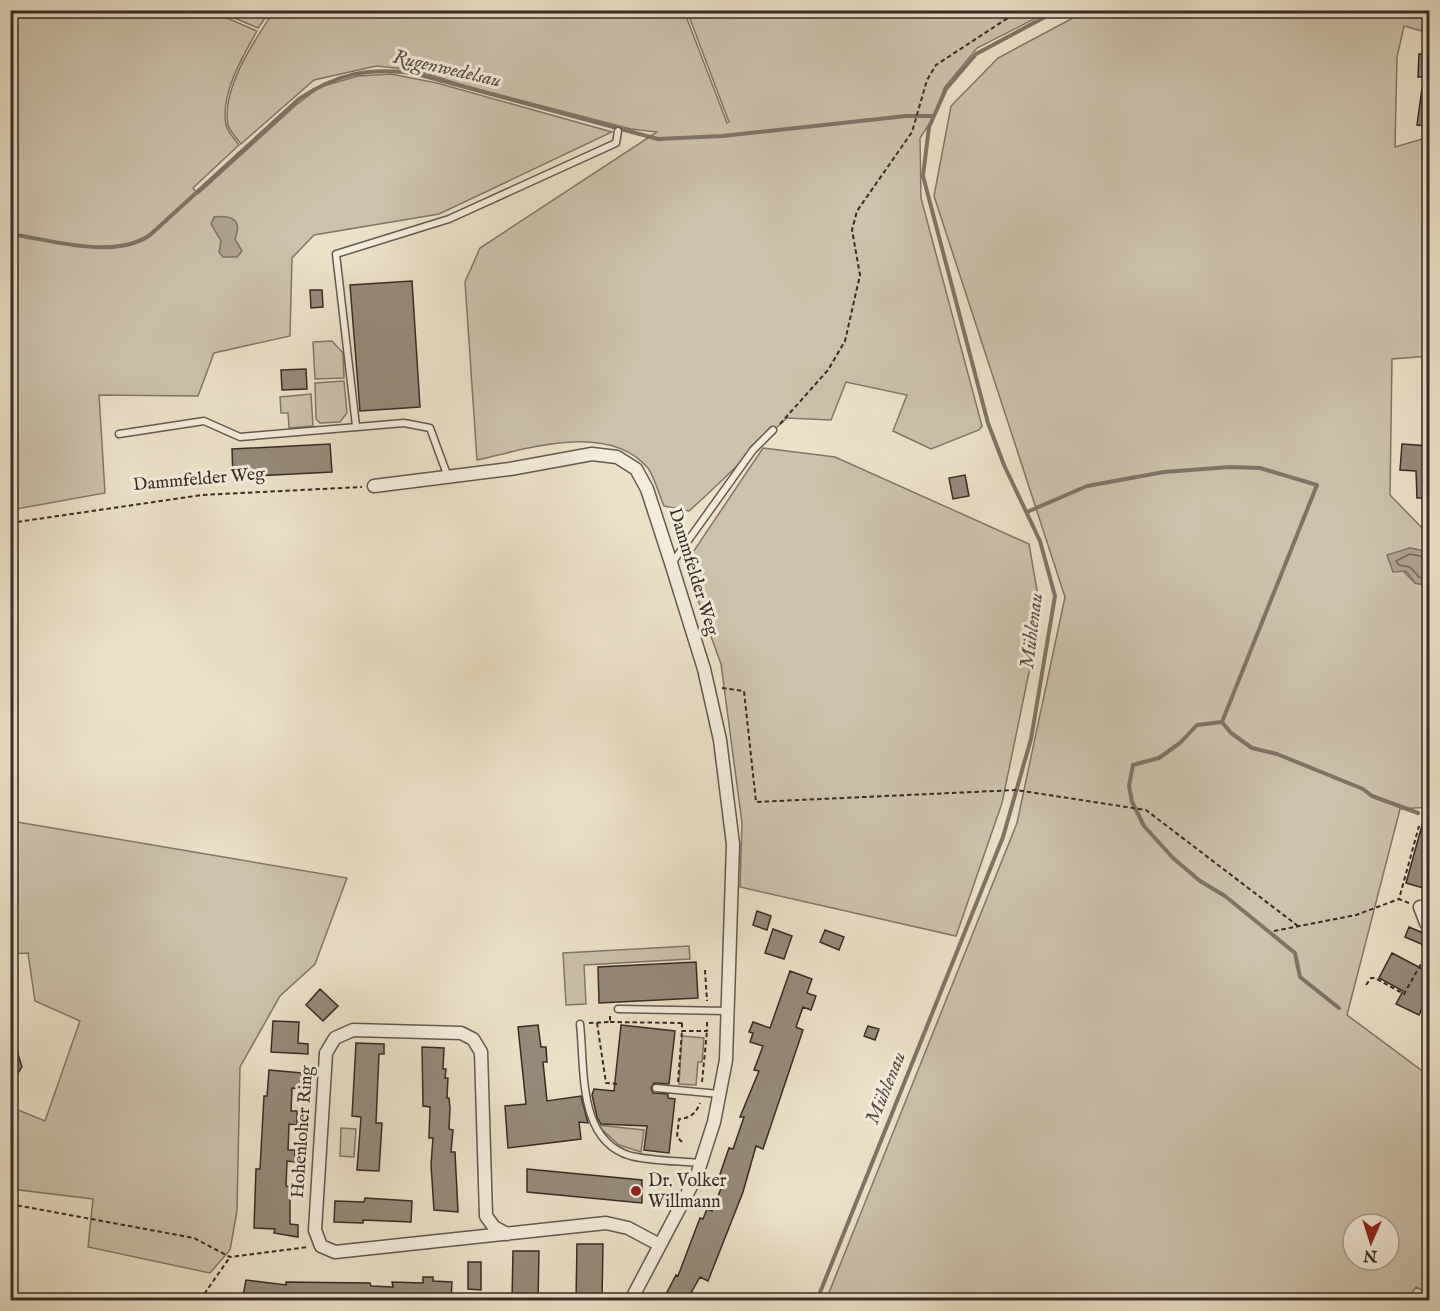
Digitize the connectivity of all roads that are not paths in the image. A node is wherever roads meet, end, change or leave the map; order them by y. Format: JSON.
{"nodes":[{"id":1,"x":618,"y":131,"type":"dead end"},
{"id":2,"x":356,"y":426,"type":"junction"},
{"id":3,"x":773,"y":430,"type":"road end"},
{"id":4,"x":119,"y":434,"type":"dead end"},
{"id":5,"x":448,"y":477,"type":"junction"},
{"id":6,"x":374,"y":486,"type":"road end"},
{"id":7,"x":671,"y":563,"type":"junction"},
{"id":8,"x":1420,"y":907,"type":"road end"},
{"id":9,"x":1430,"y":925,"type":"edge"},
{"id":10,"x":618,"y":1009,"type":"road end"},
{"id":11,"x":728,"y":1011,"type":"junction"},
{"id":12,"x":580,"y":1024,"type":"road end"},
{"id":13,"x":656,"y":1088,"type":"dead end"},
{"id":14,"x":720,"y":1094,"type":"junction"},
{"id":15,"x":701,"y":1163,"type":"junction"},
{"id":16,"x":507,"y":1234,"type":"junction"},
{"id":17,"x":658,"y":1244,"type":"junction"},
{"id":18,"x":631,"y":1300,"type":"edge"}],
"edges":[{"from":1,"to":2,"type":"lane"},
{"from":2,"to":4,"type":"lane"},
{"from":2,"to":5,"type":"lane"},
{"from":3,"to":7,"type":"lane"},
{"from":5,"to":6,"type":"street","name":"Dammfelder Weg"},
{"from":5,"to":7,"type":"street","name":"Dammfelder Weg"},
{"from":7,"to":11,"type":"street","name":"Dammfelder Weg"},
{"from":8,"to":9,"type":"street"},
{"from":10,"to":11,"type":"lane"},
{"from":11,"to":14,"type":"street","name":"Dammfelder Weg"},
{"from":12,"to":15,"type":"lane"},
{"from":13,"to":14,"type":"lane"},
{"from":14,"to":15,"type":"street","name":"Dammfelder Weg"},
{"from":15,"to":17,"type":"street","name":"Dammfelder Weg"},
{"from":16,"to":16,"type":"street","name":"Hohenloher Ring"},
{"from":16,"to":17,"type":"street"},
{"from":17,"to":18,"type":"street","name":"Dammfelder Weg"}]}
